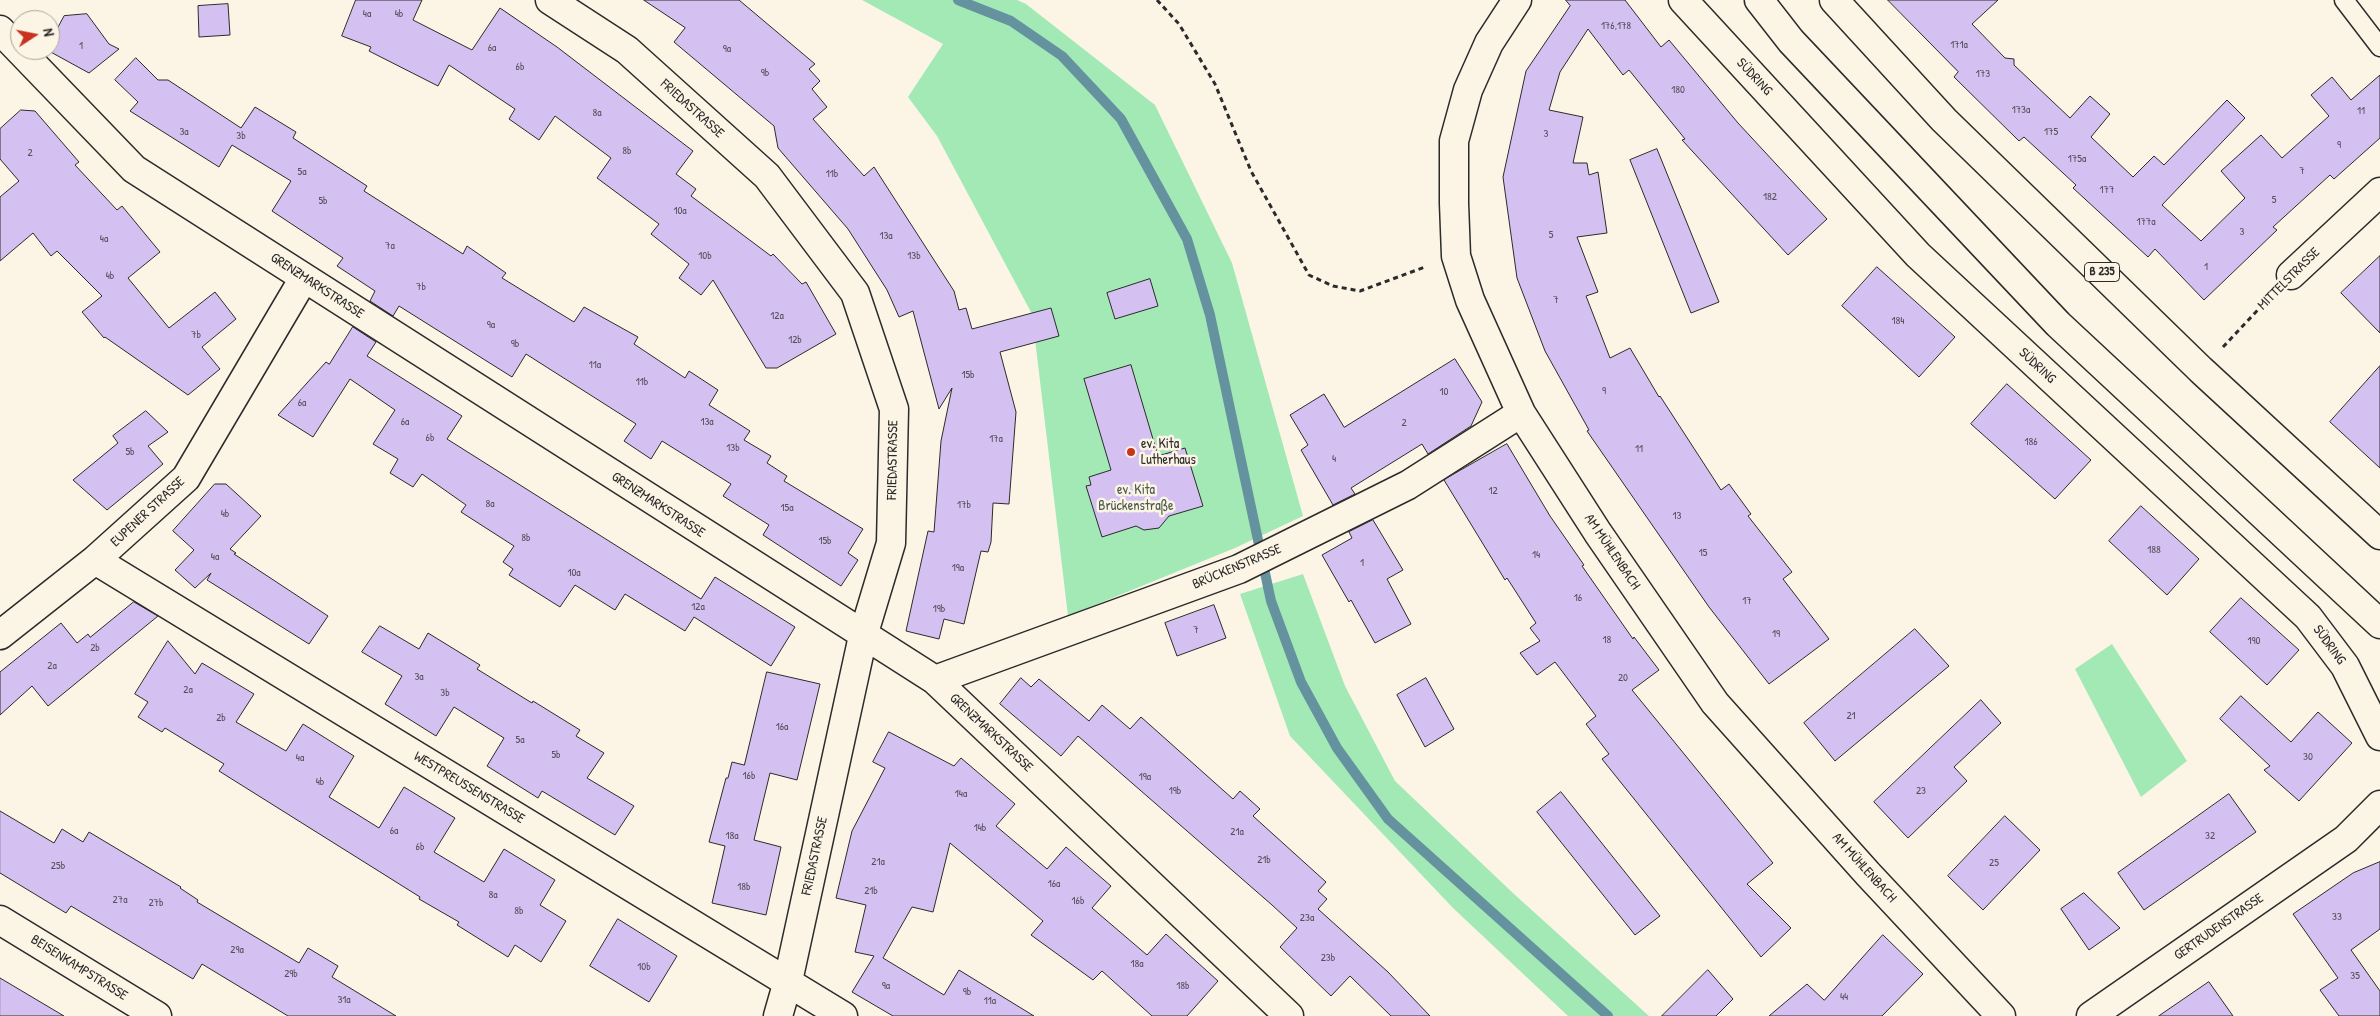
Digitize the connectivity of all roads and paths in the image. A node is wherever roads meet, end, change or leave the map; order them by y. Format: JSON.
{"nodes":[{"id":1,"x":550,"y":0,"type":"edge"},
{"id":2,"x":1157,"y":0,"type":"edge"},
{"id":3,"x":1516,"y":0,"type":"edge"},
{"id":4,"x":1683,"y":0,"type":"edge"},
{"id":5,"x":1758,"y":0,"type":"edge"},
{"id":6,"x":1834,"y":0,"type":"edge"},
{"id":7,"x":2344,"y":0,"type":"edge"},
{"id":8,"x":0,"y":30,"type":"edge"},
{"id":9,"x":2380,"y":48,"type":"edge"},
{"id":10,"x":2380,"y":192,"type":"edge"},
{"id":11,"x":1456,"y":256,"type":"junction"},
{"id":12,"x":2291,"y":275,"type":"joint"},
{"id":13,"x":304,"y":278,"type":"junction"},
{"id":14,"x":2201,"y":370,"type":"junction"},
{"id":15,"x":1521,"y":413,"type":"junction"},
{"id":16,"x":2380,"y":535,"type":"edge"},
{"id":17,"x":95,"y":560,"type":"junction"},
{"id":18,"x":2380,"y":624,"type":"edge"},
{"id":19,"x":0,"y":635,"type":"edge"},
{"id":20,"x":863,"y":636,"type":"junction"},
{"id":21,"x":935,"y":680,"type":"junction"},
{"id":22,"x":2380,"y":736,"type":"edge"},
{"id":23,"x":2380,"y":805,"type":"edge"},
{"id":24,"x":2380,"y":824,"type":"edge"},
{"id":25,"x":2346,"y":839,"type":"junction"},
{"id":26,"x":0,"y":920,"type":"edge"},
{"id":27,"x":788,"y":981,"type":"junction"},
{"id":28,"x":157,"y":1016,"type":"edge"},
{"id":29,"x":778,"y":1016,"type":"edge"},
{"id":30,"x":843,"y":1016,"type":"edge"},
{"id":31,"x":1288,"y":1016,"type":"edge"},
{"id":32,"x":2001,"y":1016,"type":"edge"},
{"id":33,"x":2091,"y":1016,"type":"edge"}],
"edges":[{"from":1,"to":20,"type":"street","name":"FRIEDASTRASSE"},
{"from":2,"to":11,"type":"path"},
{"from":3,"to":11,"type":"street","name":"AM MÜHLENBACH"},
{"from":4,"to":22,"type":"street","name":"SÜDRING"},
{"from":5,"to":18,"type":"street"},
{"from":6,"to":14,"type":"street","number":"B 235"},
{"from":7,"to":9,"type":"lane"},
{"from":8,"to":13,"type":"street","name":"GRENZMARKSTRASSE"},
{"from":10,"to":12,"type":"street","name":"MITTELSTRASSE"},
{"from":11,"to":15,"type":"street","name":"AM MÜHLENBACH"},
{"from":12,"to":14,"type":"path","name":"MITTELSTRASSE"},
{"from":13,"to":17,"type":"street","name":"EUPENER STRASSE"},
{"from":13,"to":20,"type":"street","name":"GRENZMARKSTRASSE"},
{"from":14,"to":16,"type":"street","number":"B 235"},
{"from":15,"to":21,"type":"street","name":"BRÜCKENSTRASSE"},
{"from":15,"to":32,"type":"street","name":"AM MÜHLENBACH"},
{"from":17,"to":19,"type":"street","name":"EUPENER STRASSE"},
{"from":17,"to":27,"type":"street","name":"WESTPREUSSENSTRASSE"},
{"from":20,"to":21,"type":"street","name":"GRENZMARKSTRASSE"},
{"from":20,"to":27,"type":"street","name":"FRIEDASTRASSE"},
{"from":21,"to":31,"type":"street","name":"GRENZMARKSTRASSE"},
{"from":23,"to":25,"type":"street","name":"GERTRUDENSTRASSE"},
{"from":24,"to":25,"type":"street","name":"GERTRUDENSTRASSE"},
{"from":25,"to":33,"type":"street","name":"GERTRUDENSTRASSE"},
{"from":26,"to":28,"type":"street","name":"BEISENKAMPSTRASSE"},
{"from":27,"to":29,"type":"street","name":"FRIEDASTRASSE"},
{"from":27,"to":30,"type":"street","name":"WESTPREUSSENSTRASSE"}]}
